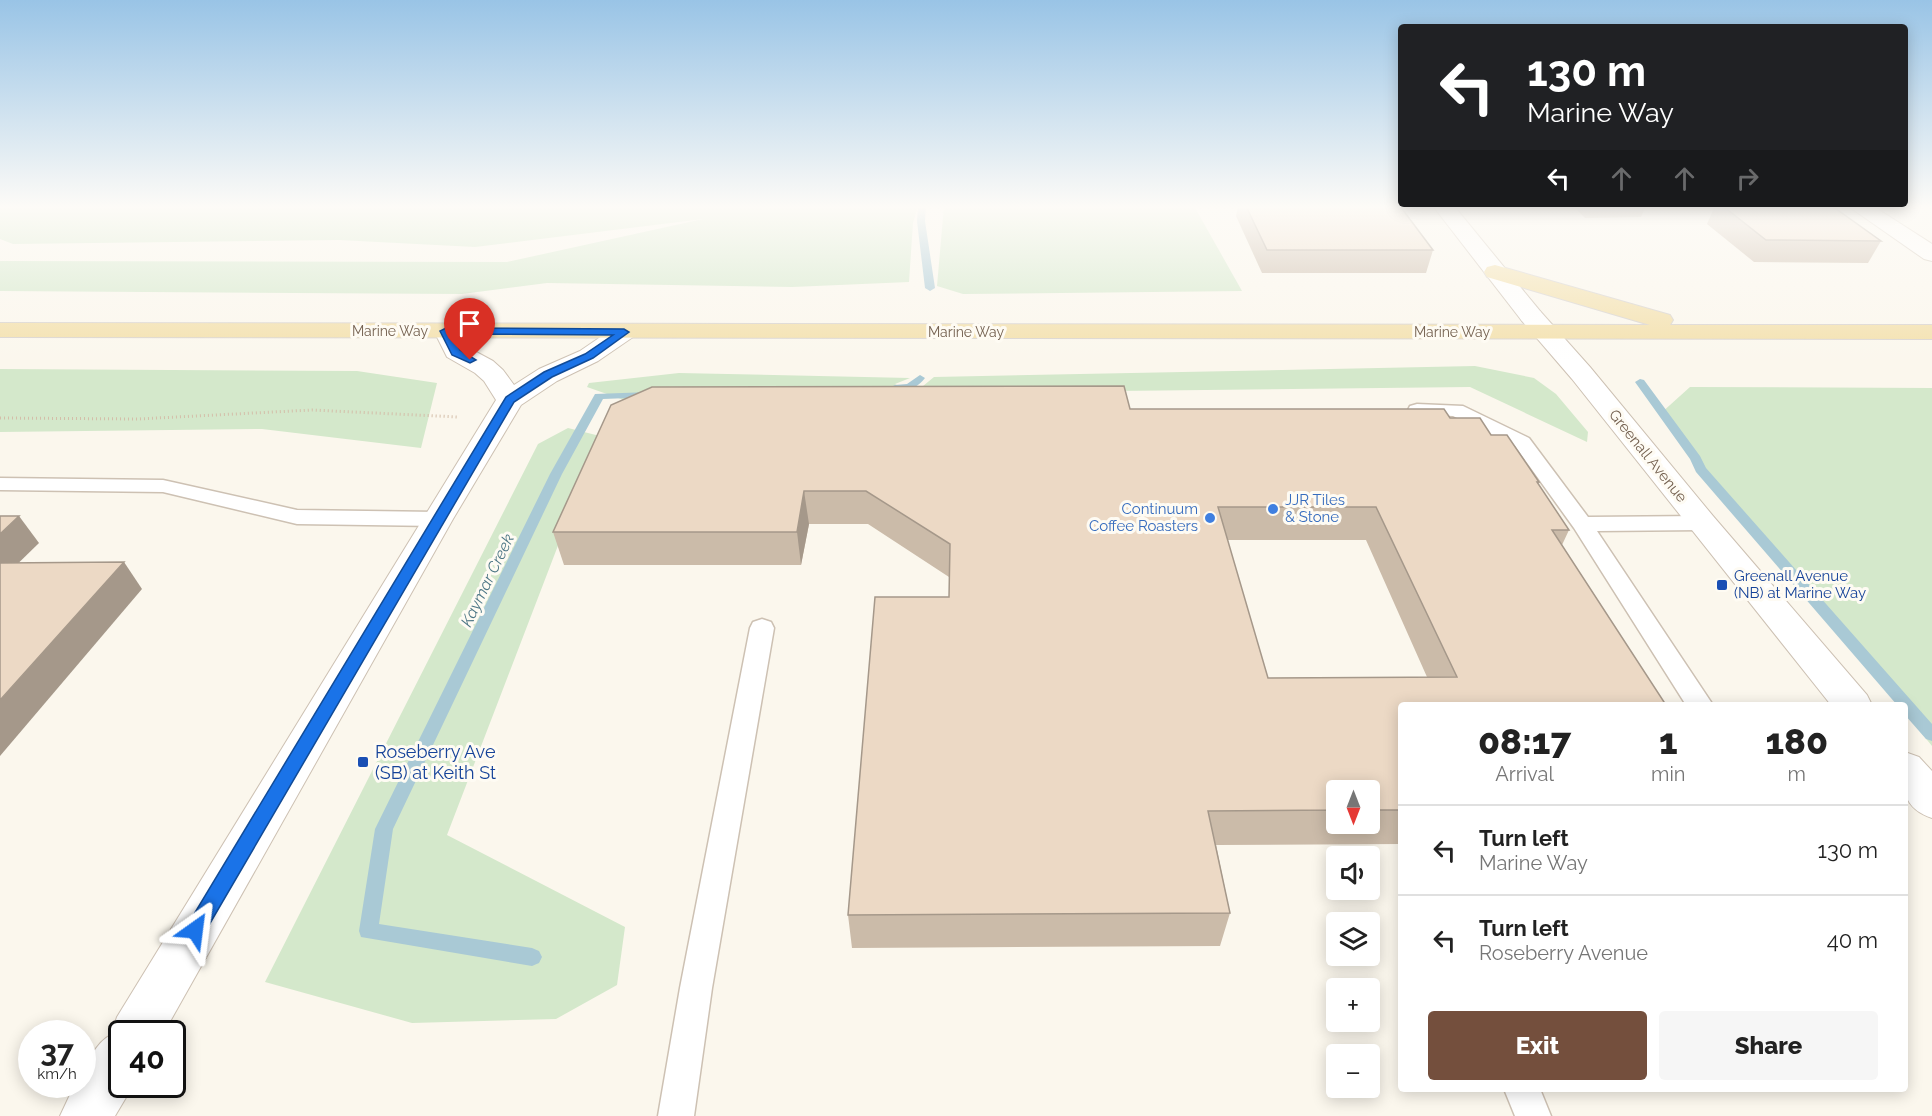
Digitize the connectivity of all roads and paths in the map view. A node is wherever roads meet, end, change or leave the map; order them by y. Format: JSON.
{"nodes":[{"id":1,"x":1484,"y":258,"type":"edge"},
{"id":2,"x":1495,"y":272,"type":"junction"},
{"id":3,"x":1538,"y":324,"type":"junction"},
{"id":4,"x":0,"y":330,"type":"edge"},
{"id":5,"x":446,"y":331,"type":"junction"},
{"id":6,"x":624,"y":332,"type":"junction"},
{"id":7,"x":1703,"y":332,"type":"junction"},
{"id":8,"x":1932,"y":332,"type":"edge"},
{"id":9,"x":504,"y":410,"type":"junction"},
{"id":10,"x":1396,"y":410,"type":"edge"},
{"id":11,"x":0,"y":418,"type":"edge"},
{"id":12,"x":0,"y":483,"type":"edge"},
{"id":13,"x":437,"y":519,"type":"junction"},
{"id":14,"x":1582,"y":524,"type":"junction"},
{"id":15,"x":1702,"y":524,"type":"junction"},
{"id":16,"x":762,"y":628,"type":"dead end"},
{"id":17,"x":1698,"y":702,"type":"edge"},
{"id":18,"x":1850,"y":702,"type":"edge"},
{"id":19,"x":1908,"y":772,"type":"edge"},
{"id":20,"x":1932,"y":801,"type":"edge"},
{"id":21,"x":143,"y":1020,"type":"edge"},
{"id":22,"x":108,"y":1079,"type":"edge"},
{"id":23,"x":1523,"y":1092,"type":"edge"},
{"id":24,"x":86,"y":1116,"type":"edge"},
{"id":25,"x":676,"y":1116,"type":"edge"},
{"id":26,"x":1533,"y":1116,"type":"edge"}],
"edges":[{"from":1,"to":2,"type":"street","name":"Greenall Avenue"},
{"from":2,"to":3,"type":"street","name":"Greenall Avenue"},
{"from":2,"to":7,"type":"main road"},
{"from":3,"to":6,"type":"main road","name":"Marine Way"},
{"from":3,"to":7,"type":"main road","name":"Marine Way"},
{"from":3,"to":15,"type":"street","name":"Greenall Avenue"},
{"from":4,"to":5,"type":"main road","name":"Marine Way"},
{"from":5,"to":6,"type":"main road","name":"Marine Way"},
{"from":5,"to":9,"type":"street"},
{"from":6,"to":9,"type":"street"},
{"from":7,"to":8,"type":"main road","name":"Marine Way"},
{"from":9,"to":11,"type":"path"},
{"from":9,"to":13,"type":"street"},
{"from":10,"to":14,"type":"lane"},
{"from":12,"to":13,"type":"lane"},
{"from":13,"to":21,"type":"street"},
{"from":14,"to":15,"type":"lane"},
{"from":14,"to":17,"type":"lane"},
{"from":15,"to":18,"type":"street","name":"Greenall Avenue"},
{"from":16,"to":25,"type":"lane"},
{"from":19,"to":20,"type":"street"},
{"from":22,"to":24,"type":"street"},
{"from":23,"to":26,"type":"lane"}]}
